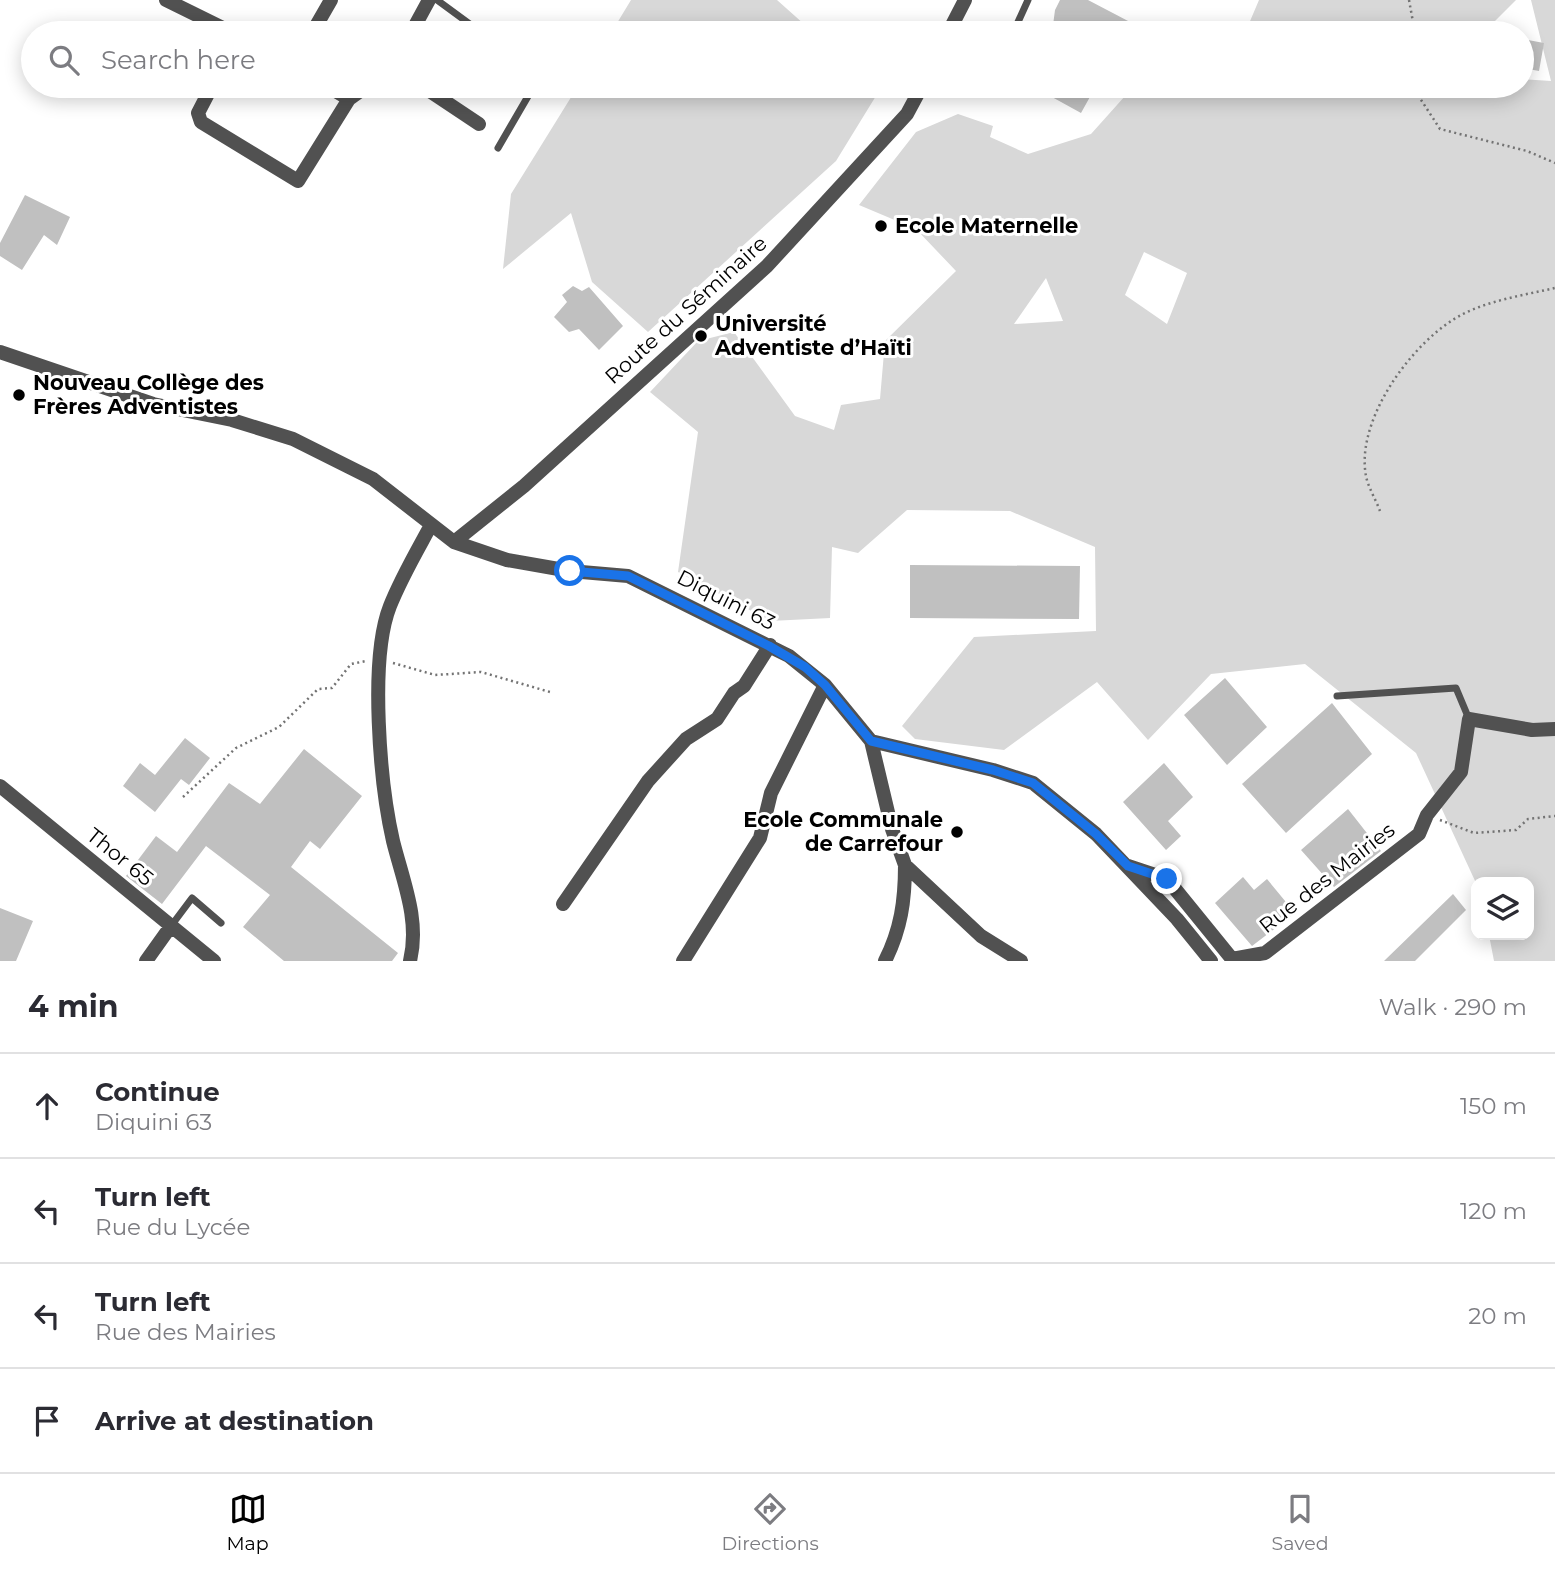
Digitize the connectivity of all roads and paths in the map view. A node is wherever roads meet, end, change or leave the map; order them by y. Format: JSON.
{"nodes":[{"id":1,"x":331,"y":0,"type":"edge"},
{"id":2,"x":429,"y":0,"type":"edge"},
{"id":3,"x":437,"y":0,"type":"edge"},
{"id":4,"x":965,"y":0,"type":"edge"},
{"id":5,"x":1028,"y":0,"type":"edge"},
{"id":6,"x":1409,"y":0,"type":"edge"},
{"id":7,"x":171,"y":1,"type":"edge"},
{"id":8,"x":210,"y":21,"type":"edge"},
{"id":9,"x":319,"y":21,"type":"edge"},
{"id":10,"x":418,"y":21,"type":"edge"},
{"id":11,"x":466,"y":21,"type":"edge"},
{"id":12,"x":954,"y":21,"type":"edge"},
{"id":13,"x":1018,"y":21,"type":"edge"},
{"id":14,"x":1413,"y":21,"type":"edge"},
{"id":15,"x":206,"y":98,"type":"edge"},
{"id":16,"x":440,"y":98,"type":"edge"},
{"id":17,"x":527,"y":98,"type":"edge"},
{"id":18,"x":916,"y":98,"type":"edge"},
{"id":19,"x":1420,"y":98,"type":"edge"},
{"id":20,"x":349,"y":99,"type":"edge"},
{"id":21,"x":479,"y":124,"type":"dead end"},
{"id":22,"x":498,"y":148,"type":"dead end"},
{"id":23,"x":1555,"y":163,"type":"edge"},
{"id":24,"x":1555,"y":288,"type":"edge"},
{"id":25,"x":0,"y":352,"type":"edge"},
{"id":26,"x":1380,"y":511,"type":"dead end"},
{"id":27,"x":431,"y":525,"type":"junction"},
{"id":28,"x":454,"y":542,"type":"junction"},
{"id":29,"x":769,"y":646,"type":"junction"},
{"id":30,"x":378,"y":659,"type":"junction"},
{"id":31,"x":825,"y":685,"type":"junction"},
{"id":32,"x":550,"y":692,"type":"dead end"},
{"id":33,"x":1337,"y":696,"type":"dead end"},
{"id":34,"x":1469,"y":719,"type":"junction"},
{"id":35,"x":1555,"y":729,"type":"edge"},
{"id":36,"x":871,"y":741,"type":"junction"},
{"id":37,"x":0,"y":786,"type":"edge"},
{"id":38,"x":183,"y":797,"type":"dead end"},
{"id":39,"x":1427,"y":815,"type":"junction"},
{"id":40,"x":1555,"y":816,"type":"edge"},
{"id":41,"x":905,"y":865,"type":"junction"},
{"id":42,"x":1128,"y":866,"type":"junction"},
{"id":43,"x":563,"y":904,"type":"dead end"},
{"id":44,"x":221,"y":923,"type":"dead end"},
{"id":45,"x":171,"y":926,"type":"junction"},
{"id":46,"x":146,"y":961,"type":"edge"},
{"id":47,"x":214,"y":961,"type":"edge"},
{"id":48,"x":410,"y":961,"type":"edge"},
{"id":49,"x":683,"y":961,"type":"edge"},
{"id":50,"x":885,"y":961,"type":"edge"},
{"id":51,"x":1021,"y":961,"type":"edge"},
{"id":52,"x":1211,"y":961,"type":"edge"}],
"edges":[{"from":1,"to":9,"type":"street"},
{"from":2,"to":10,"type":"street"},
{"from":3,"to":11,"type":"lane"},
{"from":4,"to":12,"type":"street"},
{"from":5,"to":13,"type":"lane"},
{"from":6,"to":14,"type":"path"},
{"from":7,"to":8,"type":"street"},
{"from":15,"to":20,"type":"street"},
{"from":16,"to":21,"type":"street"},
{"from":17,"to":22,"type":"lane"},
{"from":18,"to":28,"type":"street","name":"Route du Séminaire"},
{"from":19,"to":23,"type":"path"},
{"from":24,"to":26,"type":"path"},
{"from":25,"to":27,"type":"street","name":"Diquini 63"},
{"from":27,"to":28,"type":"street","name":"Diquini 63"},
{"from":27,"to":30,"type":"street"},
{"from":28,"to":29,"type":"street","name":"Diquini 63"},
{"from":29,"to":31,"type":"street","name":"Diquini 63"},
{"from":29,"to":43,"type":"street"},
{"from":30,"to":32,"type":"path"},
{"from":30,"to":38,"type":"path"},
{"from":30,"to":48,"type":"street"},
{"from":31,"to":36,"type":"street","name":"Diquini 63"},
{"from":31,"to":49,"type":"street"},
{"from":33,"to":34,"type":"lane"},
{"from":34,"to":35,"type":"street"},
{"from":34,"to":39,"type":"street","name":"Rue des Mairies"},
{"from":36,"to":41,"type":"street","name":"Diquini 63"},
{"from":36,"to":42,"type":"street"},
{"from":37,"to":45,"type":"street","name":"Thor 65"},
{"from":39,"to":40,"type":"path"},
{"from":39,"to":42,"type":"street","name":"Rue des Mairies"},
{"from":41,"to":50,"type":"street"},
{"from":41,"to":51,"type":"street","name":"Diquini 63"},
{"from":42,"to":52,"type":"street"},
{"from":44,"to":45,"type":"lane"},
{"from":45,"to":46,"type":"street"},
{"from":45,"to":47,"type":"street","name":"Thor 65"}]}
